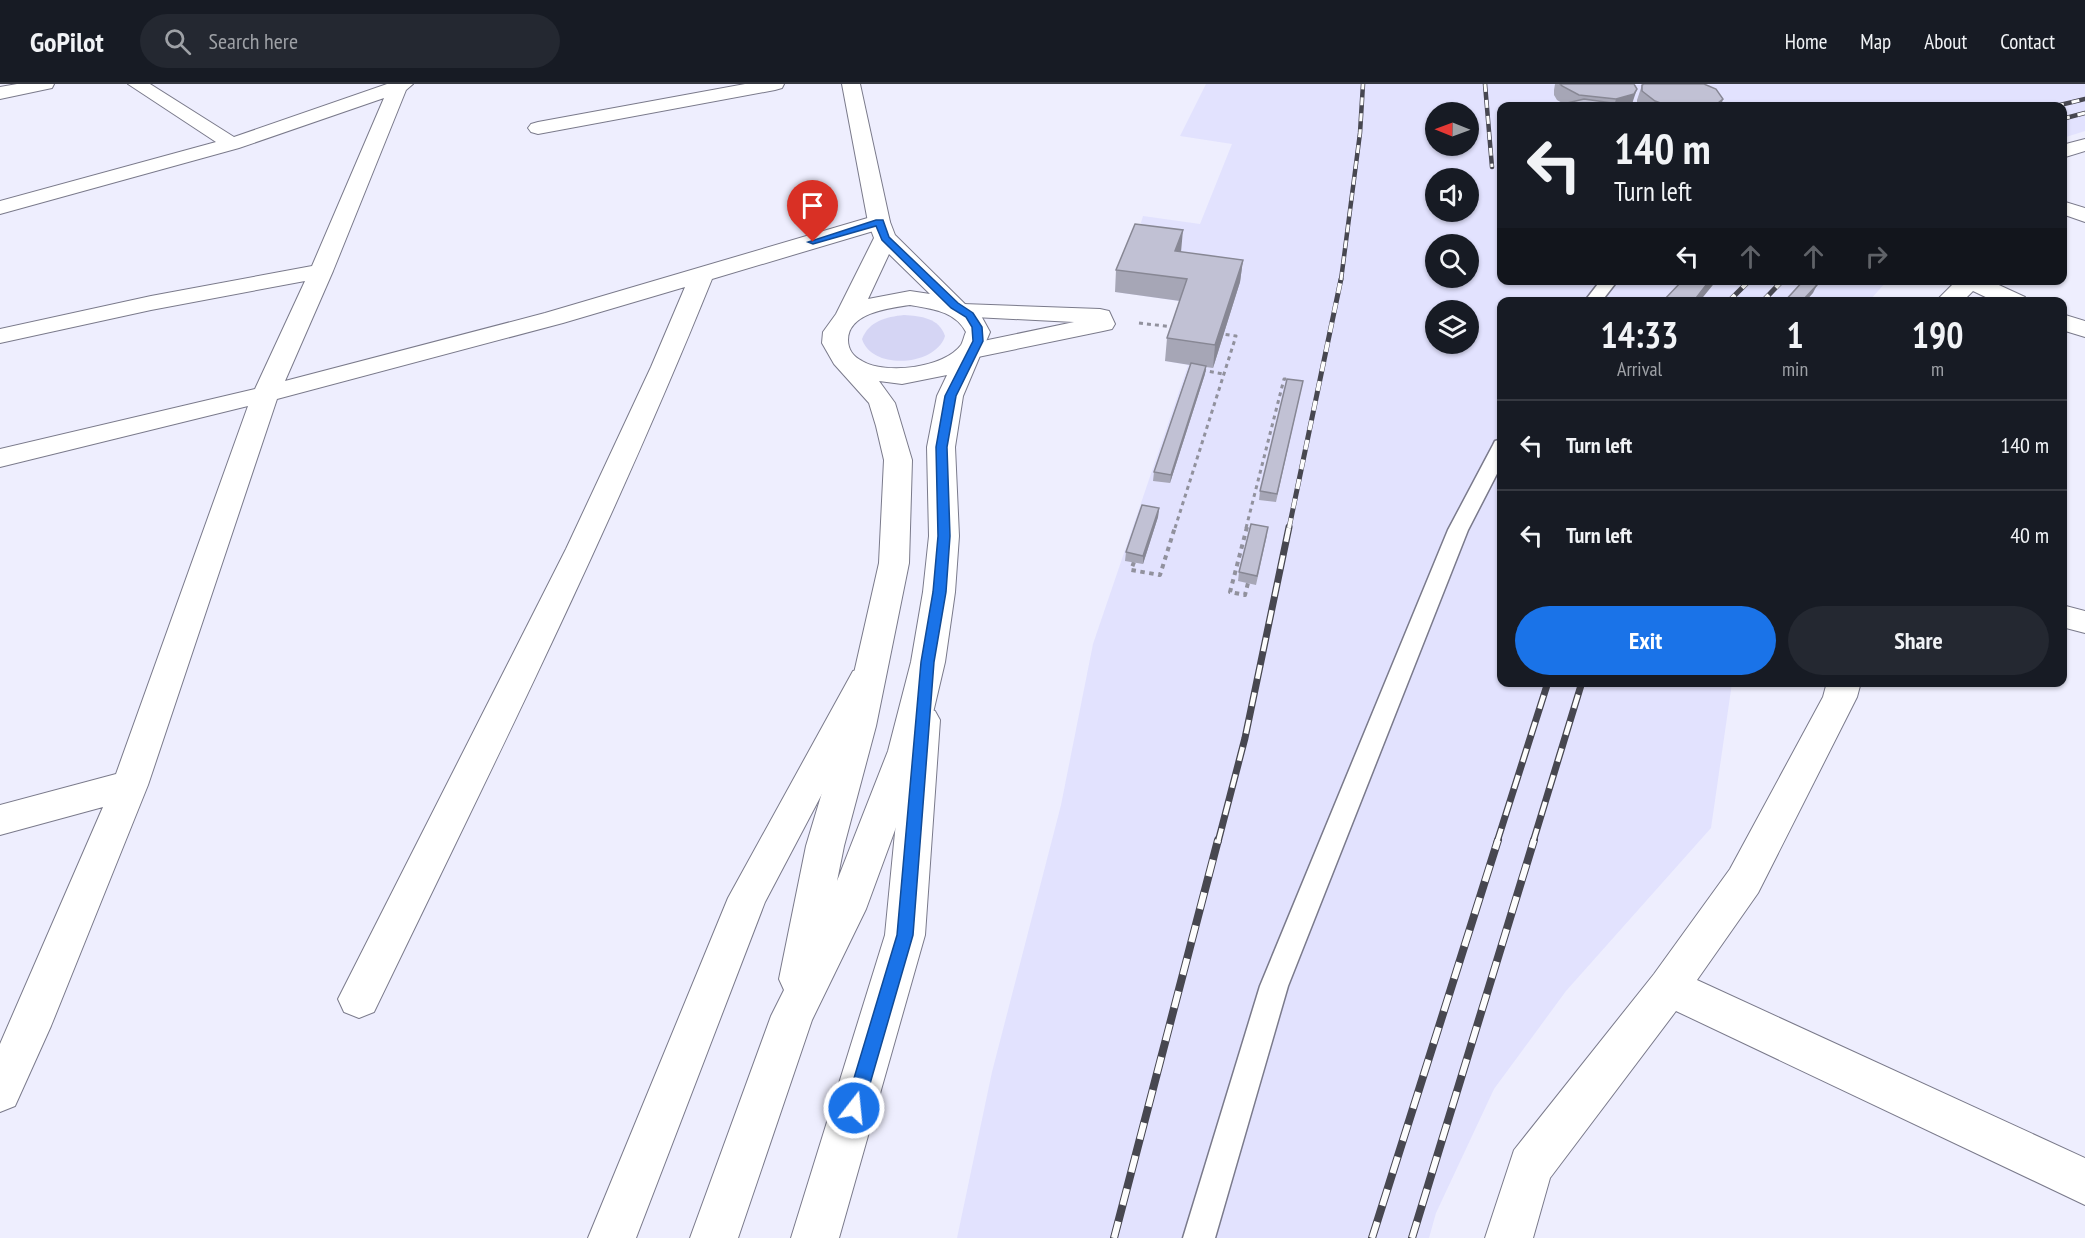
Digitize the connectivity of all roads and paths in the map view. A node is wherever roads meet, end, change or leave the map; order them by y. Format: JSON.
{"nodes":[{"id":1,"x":45,"y":84,"type":"edge"},
{"id":2,"x":137,"y":84,"type":"edge"},
{"id":3,"x":775,"y":84,"type":"edge"},
{"id":4,"x":851,"y":84,"type":"edge"},
{"id":5,"x":401,"y":85,"type":"edge"},
{"id":6,"x":0,"y":93,"type":"edge"},
{"id":7,"x":538,"y":128,"type":"dead end"},
{"id":8,"x":232,"y":144,"type":"junction"},
{"id":9,"x":2085,"y":145,"type":"edge"},
{"id":10,"x":2067,"y":150,"type":"edge"},
{"id":11,"x":0,"y":208,"type":"edge"},
{"id":12,"x":2067,"y":209,"type":"edge"},
{"id":13,"x":2085,"y":215,"type":"edge"},
{"id":14,"x":882,"y":230,"type":"junction"},
{"id":15,"x":321,"y":271,"type":"junction"},
{"id":16,"x":702,"y":274,"type":"junction"},
{"id":17,"x":1606,"y":285,"type":"edge"},
{"id":18,"x":1966,"y":285,"type":"edge"},
{"id":19,"x":1979,"y":285,"type":"edge"},
{"id":20,"x":1596,"y":297,"type":"edge"},
{"id":21,"x":1952,"y":297,"type":"edge"},
{"id":22,"x":2006,"y":297,"type":"edge"},
{"id":23,"x":958,"y":308,"type":"junction"},
{"id":24,"x":848,"y":317,"type":"junction"},
{"id":25,"x":2067,"y":323,"type":"edge"},
{"id":26,"x":2085,"y":330,"type":"edge"},
{"id":27,"x":1223,"y":334,"type":"edge"},
{"id":28,"x":0,"y":336,"type":"edge"},
{"id":29,"x":971,"y":352,"type":"junction"},
{"id":30,"x":846,"y":362,"type":"junction"},
{"id":31,"x":1197,"y":373,"type":"edge"},
{"id":32,"x":1223,"y":374,"type":"junction"},
{"id":33,"x":1296,"y":380,"type":"edge"},
{"id":34,"x":266,"y":394,"type":"junction"},
{"id":35,"x":1497,"y":455,"type":"edge"},
{"id":36,"x":0,"y":458,"type":"edge"},
{"id":37,"x":1134,"y":562,"type":"edge"},
{"id":38,"x":1248,"y":583,"type":"edge"},
{"id":39,"x":2067,"y":617,"type":"edge"},
{"id":40,"x":2085,"y":622,"type":"edge"},
{"id":41,"x":927,"y":662,"type":"junction"},
{"id":42,"x":871,"y":668,"type":"junction"},
{"id":43,"x":1843,"y":687,"type":"edge"},
{"id":44,"x":130,"y":785,"type":"junction"},
{"id":45,"x":0,"y":820,"type":"edge"},
{"id":46,"x":1669,"y":987,"type":"junction"},
{"id":47,"x":359,"y":999,"type":"dead end"},
{"id":48,"x":792,"y":1016,"type":"junction"},
{"id":49,"x":0,"y":1091,"type":"edge"},
{"id":50,"x":2085,"y":1182,"type":"edge"},
{"id":51,"x":612,"y":1238,"type":"edge"},
{"id":52,"x":714,"y":1238,"type":"edge"},
{"id":53,"x":815,"y":1238,"type":"edge"},
{"id":54,"x":1199,"y":1238,"type":"edge"},
{"id":55,"x":1509,"y":1238,"type":"edge"}],
"edges":[{"from":1,"to":6,"type":"street"},
{"from":2,"to":8,"type":"street"},
{"from":3,"to":7,"type":"street"},
{"from":4,"to":14,"type":"street"},
{"from":5,"to":8,"type":"street"},
{"from":5,"to":15,"type":"street"},
{"from":8,"to":11,"type":"street"},
{"from":9,"to":10,"type":"street"},
{"from":12,"to":13,"type":"street"},
{"from":14,"to":16,"type":"street"},
{"from":14,"to":23,"type":"street"},
{"from":14,"to":24,"type":"street"},
{"from":15,"to":28,"type":"street"},
{"from":15,"to":34,"type":"street"},
{"from":16,"to":34,"type":"street"},
{"from":16,"to":47,"type":"street"},
{"from":17,"to":20,"type":"lane"},
{"from":18,"to":21,"type":"street"},
{"from":19,"to":22,"type":"street"},
{"from":23,"to":24,"type":"street"},
{"from":23,"to":29,"type":"street"},
{"from":23,"to":29,"type":"street"},
{"from":24,"to":30,"type":"street"},
{"from":25,"to":26,"type":"street"},
{"from":27,"to":32,"type":"path"},
{"from":29,"to":30,"type":"street"},
{"from":29,"to":41,"type":"street"},
{"from":30,"to":42,"type":"street"},
{"from":31,"to":32,"type":"path"},
{"from":32,"to":37,"type":"path"},
{"from":33,"to":38,"type":"path"},
{"from":34,"to":36,"type":"street"},
{"from":34,"to":44,"type":"street"},
{"from":35,"to":54,"type":"lane"},
{"from":39,"to":40,"type":"street"},
{"from":41,"to":48,"type":"street"},
{"from":41,"to":53,"type":"street"},
{"from":42,"to":48,"type":"street"},
{"from":42,"to":51,"type":"street"},
{"from":43,"to":46,"type":"street"},
{"from":44,"to":45,"type":"street"},
{"from":44,"to":49,"type":"street"},
{"from":46,"to":50,"type":"street"},
{"from":46,"to":55,"type":"street"},
{"from":48,"to":52,"type":"street"}]}
